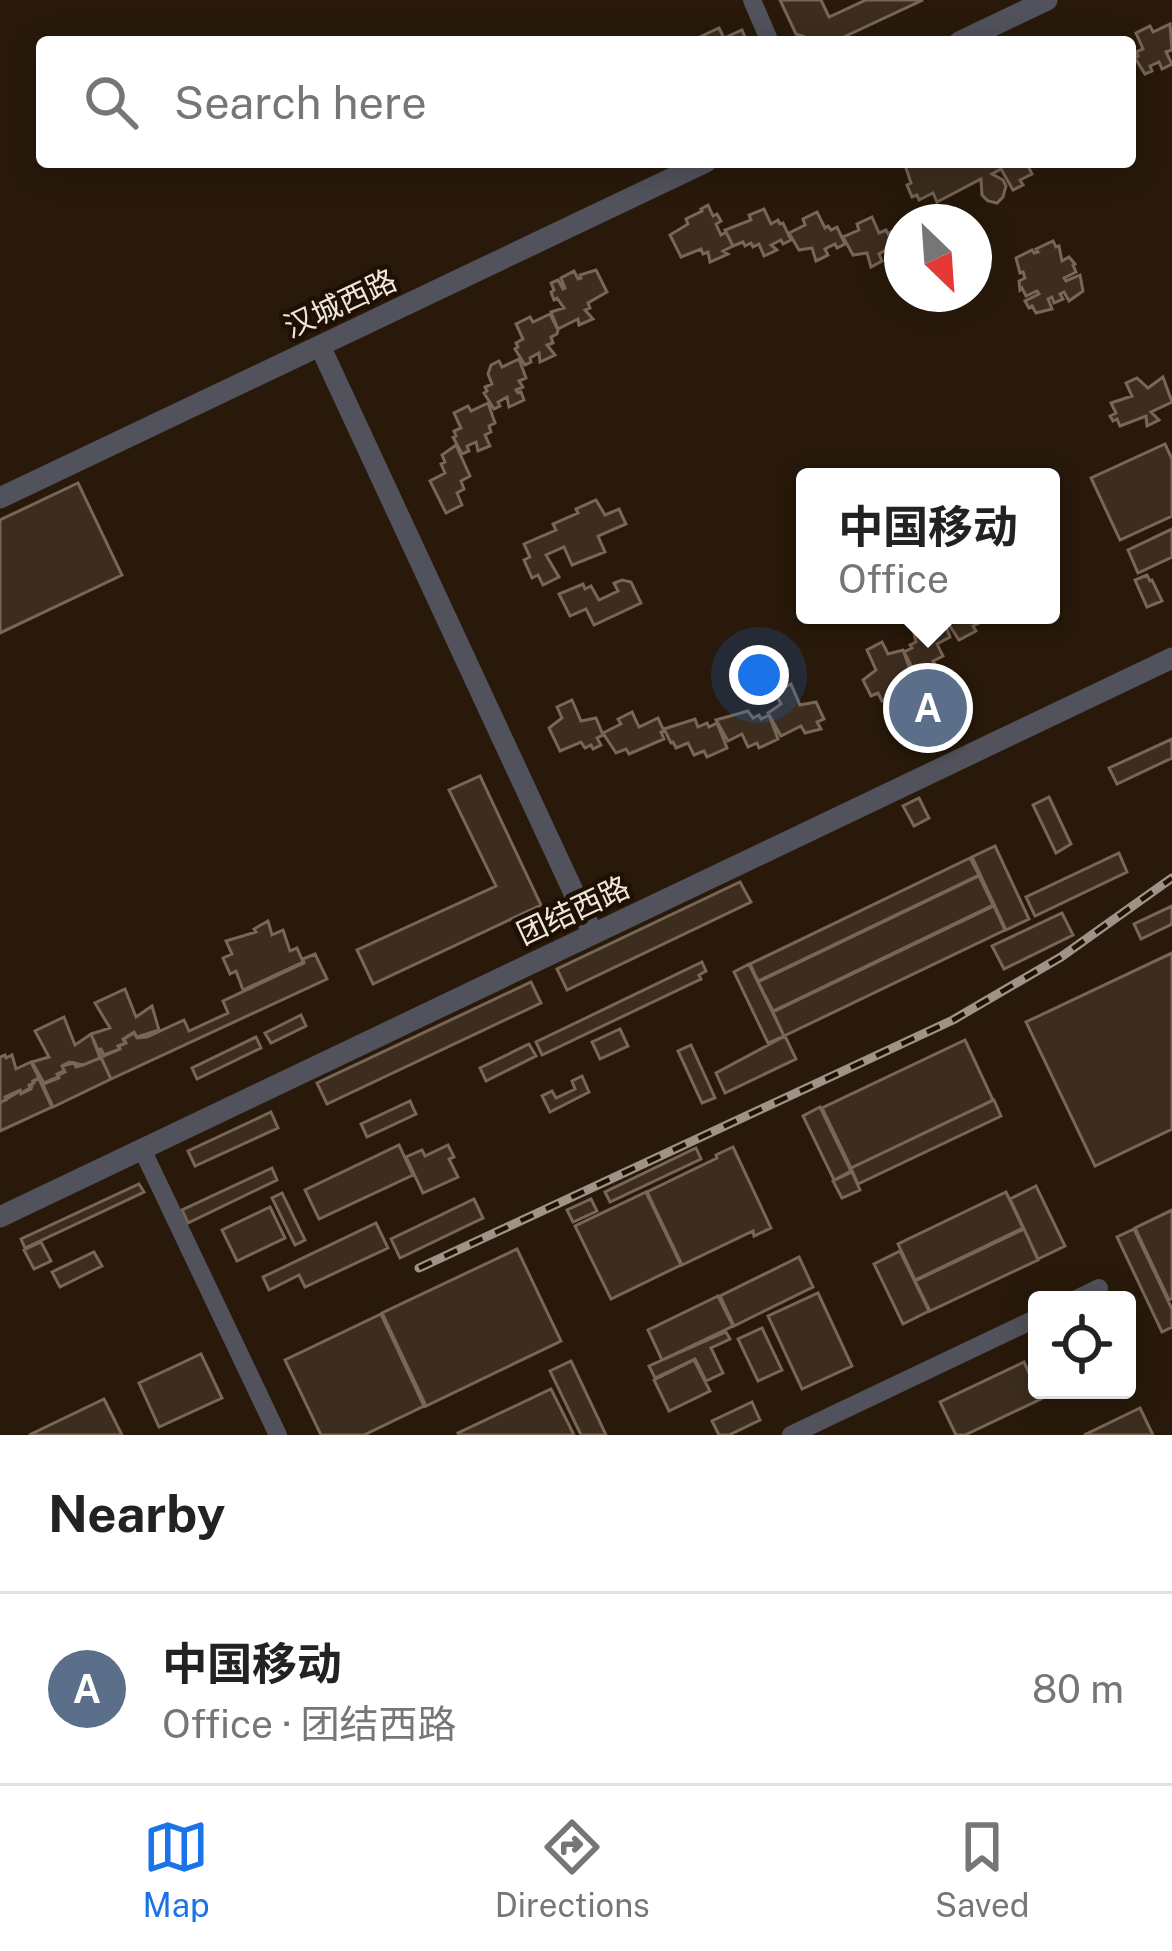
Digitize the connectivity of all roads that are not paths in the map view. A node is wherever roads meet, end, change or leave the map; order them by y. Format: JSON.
{"nodes":[{"id":1,"x":752,"y":0,"type":"edge"},
{"id":2,"x":1047,"y":0,"type":"edge"},
{"id":3,"x":767,"y":36,"type":"edge"},
{"id":4,"x":972,"y":36,"type":"edge"},
{"id":5,"x":693,"y":168,"type":"edge"},
{"id":6,"x":320,"y":346,"type":"junction"},
{"id":7,"x":0,"y":498,"type":"edge"},
{"id":8,"x":1172,"y":658,"type":"edge"},
{"id":9,"x":592,"y":934,"type":"junction"},
{"id":10,"x":142,"y":1149,"type":"junction"},
{"id":11,"x":0,"y":1217,"type":"edge"},
{"id":12,"x":1099,"y":1288,"type":"dead end"},
{"id":13,"x":1093,"y":1291,"type":"edge"},
{"id":14,"x":1028,"y":1322,"type":"edge"},
{"id":15,"x":278,"y":1435,"type":"edge"},
{"id":16,"x":790,"y":1435,"type":"edge"}],
"edges":[{"from":1,"to":3,"type":"street"},
{"from":2,"to":4,"type":"street"},
{"from":5,"to":6,"type":"street","name":"汉城西路"},
{"from":6,"to":7,"type":"street","name":"汉城西路"},
{"from":6,"to":9,"type":"street"},
{"from":8,"to":9,"type":"street","name":"团结西路"},
{"from":9,"to":10,"type":"street","name":"团结西路"},
{"from":10,"to":11,"type":"street","name":"团结西路"},
{"from":10,"to":15,"type":"street"},
{"from":12,"to":13,"type":"street"},
{"from":14,"to":16,"type":"street"}]}
